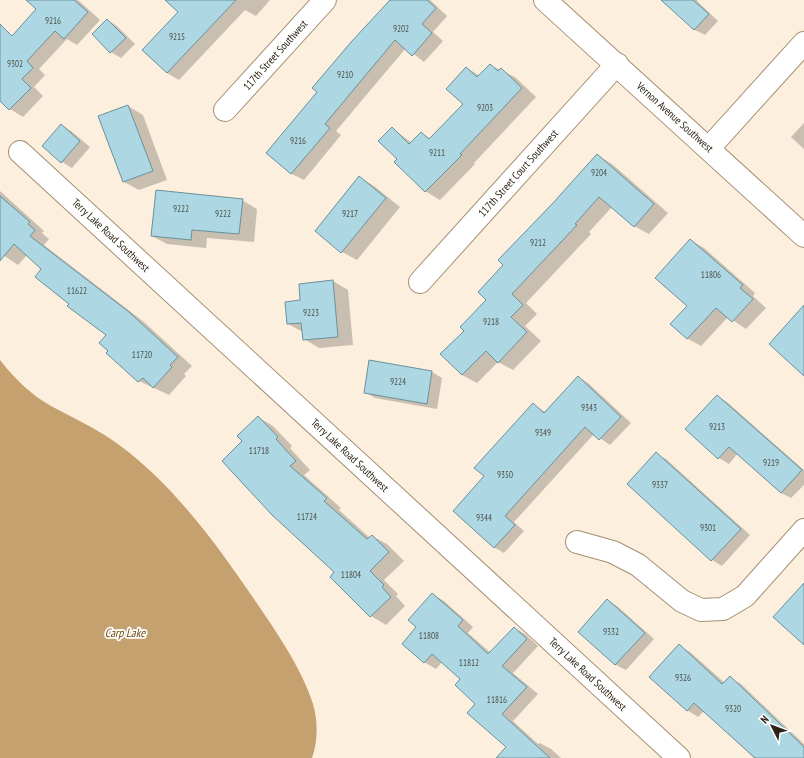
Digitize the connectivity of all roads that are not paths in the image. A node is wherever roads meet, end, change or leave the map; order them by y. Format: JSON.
{"nodes":[{"id":1,"x":325,"y":0,"type":"edge"},
{"id":2,"x":546,"y":0,"type":"edge"},
{"id":3,"x":804,"y":43,"type":"edge"},
{"id":4,"x":617,"y":64,"type":"junction"},
{"id":5,"x":225,"y":110,"type":"dead end"},
{"id":6,"x":709,"y":148,"type":"junction"},
{"id":7,"x":20,"y":152,"type":"dead end"},
{"id":8,"x":804,"y":236,"type":"edge"},
{"id":9,"x":420,"y":282,"type":"dead end"},
{"id":10,"x":804,"y":530,"type":"edge"},
{"id":11,"x":577,"y":542,"type":"dead end"},
{"id":12,"x":679,"y":758,"type":"edge"}],
"edges":[{"from":1,"to":5,"type":"street","name":"117th Street Southwest"},
{"from":2,"to":4,"type":"street","name":"Vernon Avenue Southwest"},
{"from":3,"to":6,"type":"street"},
{"from":4,"to":6,"type":"street","name":"Vernon Avenue Southwest"},
{"from":4,"to":9,"type":"street","name":"117th Street Court Southwest"},
{"from":6,"to":8,"type":"street","name":"Vernon Avenue Southwest"},
{"from":7,"to":12,"type":"street","name":"Terry Lake Road Southwest"},
{"from":10,"to":11,"type":"street"}]}
